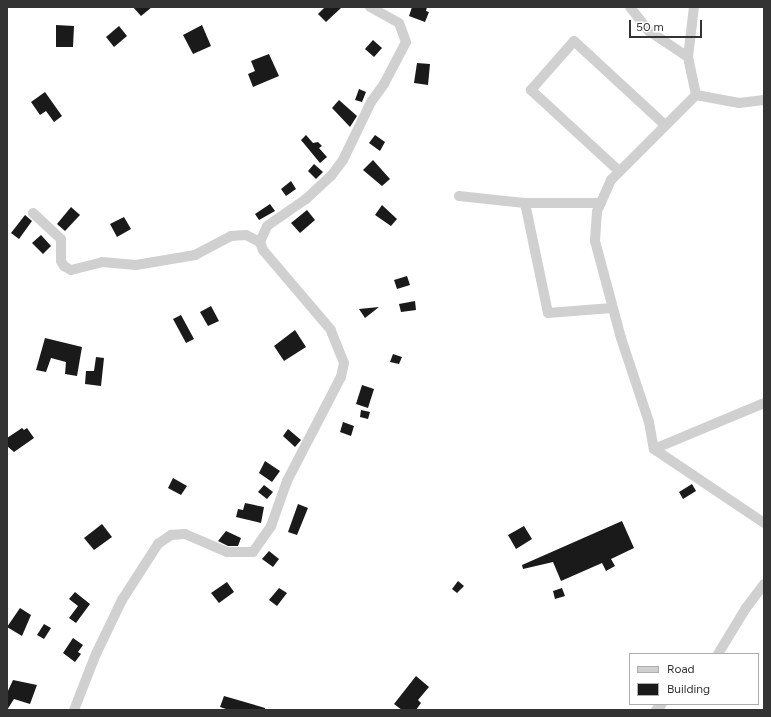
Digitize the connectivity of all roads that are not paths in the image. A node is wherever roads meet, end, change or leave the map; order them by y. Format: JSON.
{"nodes":[{"id":1,"x":370,"y":7,"type":"edge"},
{"id":2,"x":630,"y":7,"type":"edge"},
{"id":3,"x":694,"y":7,"type":"edge"},
{"id":4,"x":688,"y":57,"type":"junction"},
{"id":5,"x":696,"y":95,"type":"junction"},
{"id":6,"x":764,"y":100,"type":"edge"},
{"id":7,"x":665,"y":124,"type":"junction"},
{"id":8,"x":619,"y":171,"type":"junction"},
{"id":9,"x":459,"y":196,"type":"dead end"},
{"id":10,"x":525,"y":203,"type":"junction"},
{"id":11,"x":601,"y":203,"type":"junction"},
{"id":12,"x":33,"y":213,"type":"dead end"},
{"id":13,"x":260,"y":242,"type":"junction"},
{"id":14,"x":612,"y":308,"type":"junction"},
{"id":15,"x":764,"y":403,"type":"edge"},
{"id":16,"x":654,"y":449,"type":"junction"},
{"id":17,"x":764,"y":524,"type":"edge"},
{"id":18,"x":764,"y":584,"type":"edge"},
{"id":19,"x":719,"y":653,"type":"edge"},
{"id":20,"x":74,"y":710,"type":"edge"}],
"edges":[{"from":1,"to":13,"type":"street"},
{"from":2,"to":4,"type":"street"},
{"from":3,"to":4,"type":"street"},
{"from":4,"to":5,"type":"street"},
{"from":5,"to":6,"type":"street"},
{"from":5,"to":7,"type":"street"},
{"from":7,"to":8,"type":"street"},
{"from":7,"to":8,"type":"street"},
{"from":8,"to":11,"type":"street"},
{"from":9,"to":10,"type":"street"},
{"from":10,"to":11,"type":"street"},
{"from":10,"to":14,"type":"street"},
{"from":11,"to":14,"type":"street"},
{"from":12,"to":13,"type":"street"},
{"from":13,"to":20,"type":"street"},
{"from":14,"to":16,"type":"street"},
{"from":15,"to":16,"type":"street"},
{"from":16,"to":17,"type":"street"},
{"from":18,"to":19,"type":"street"}]}
